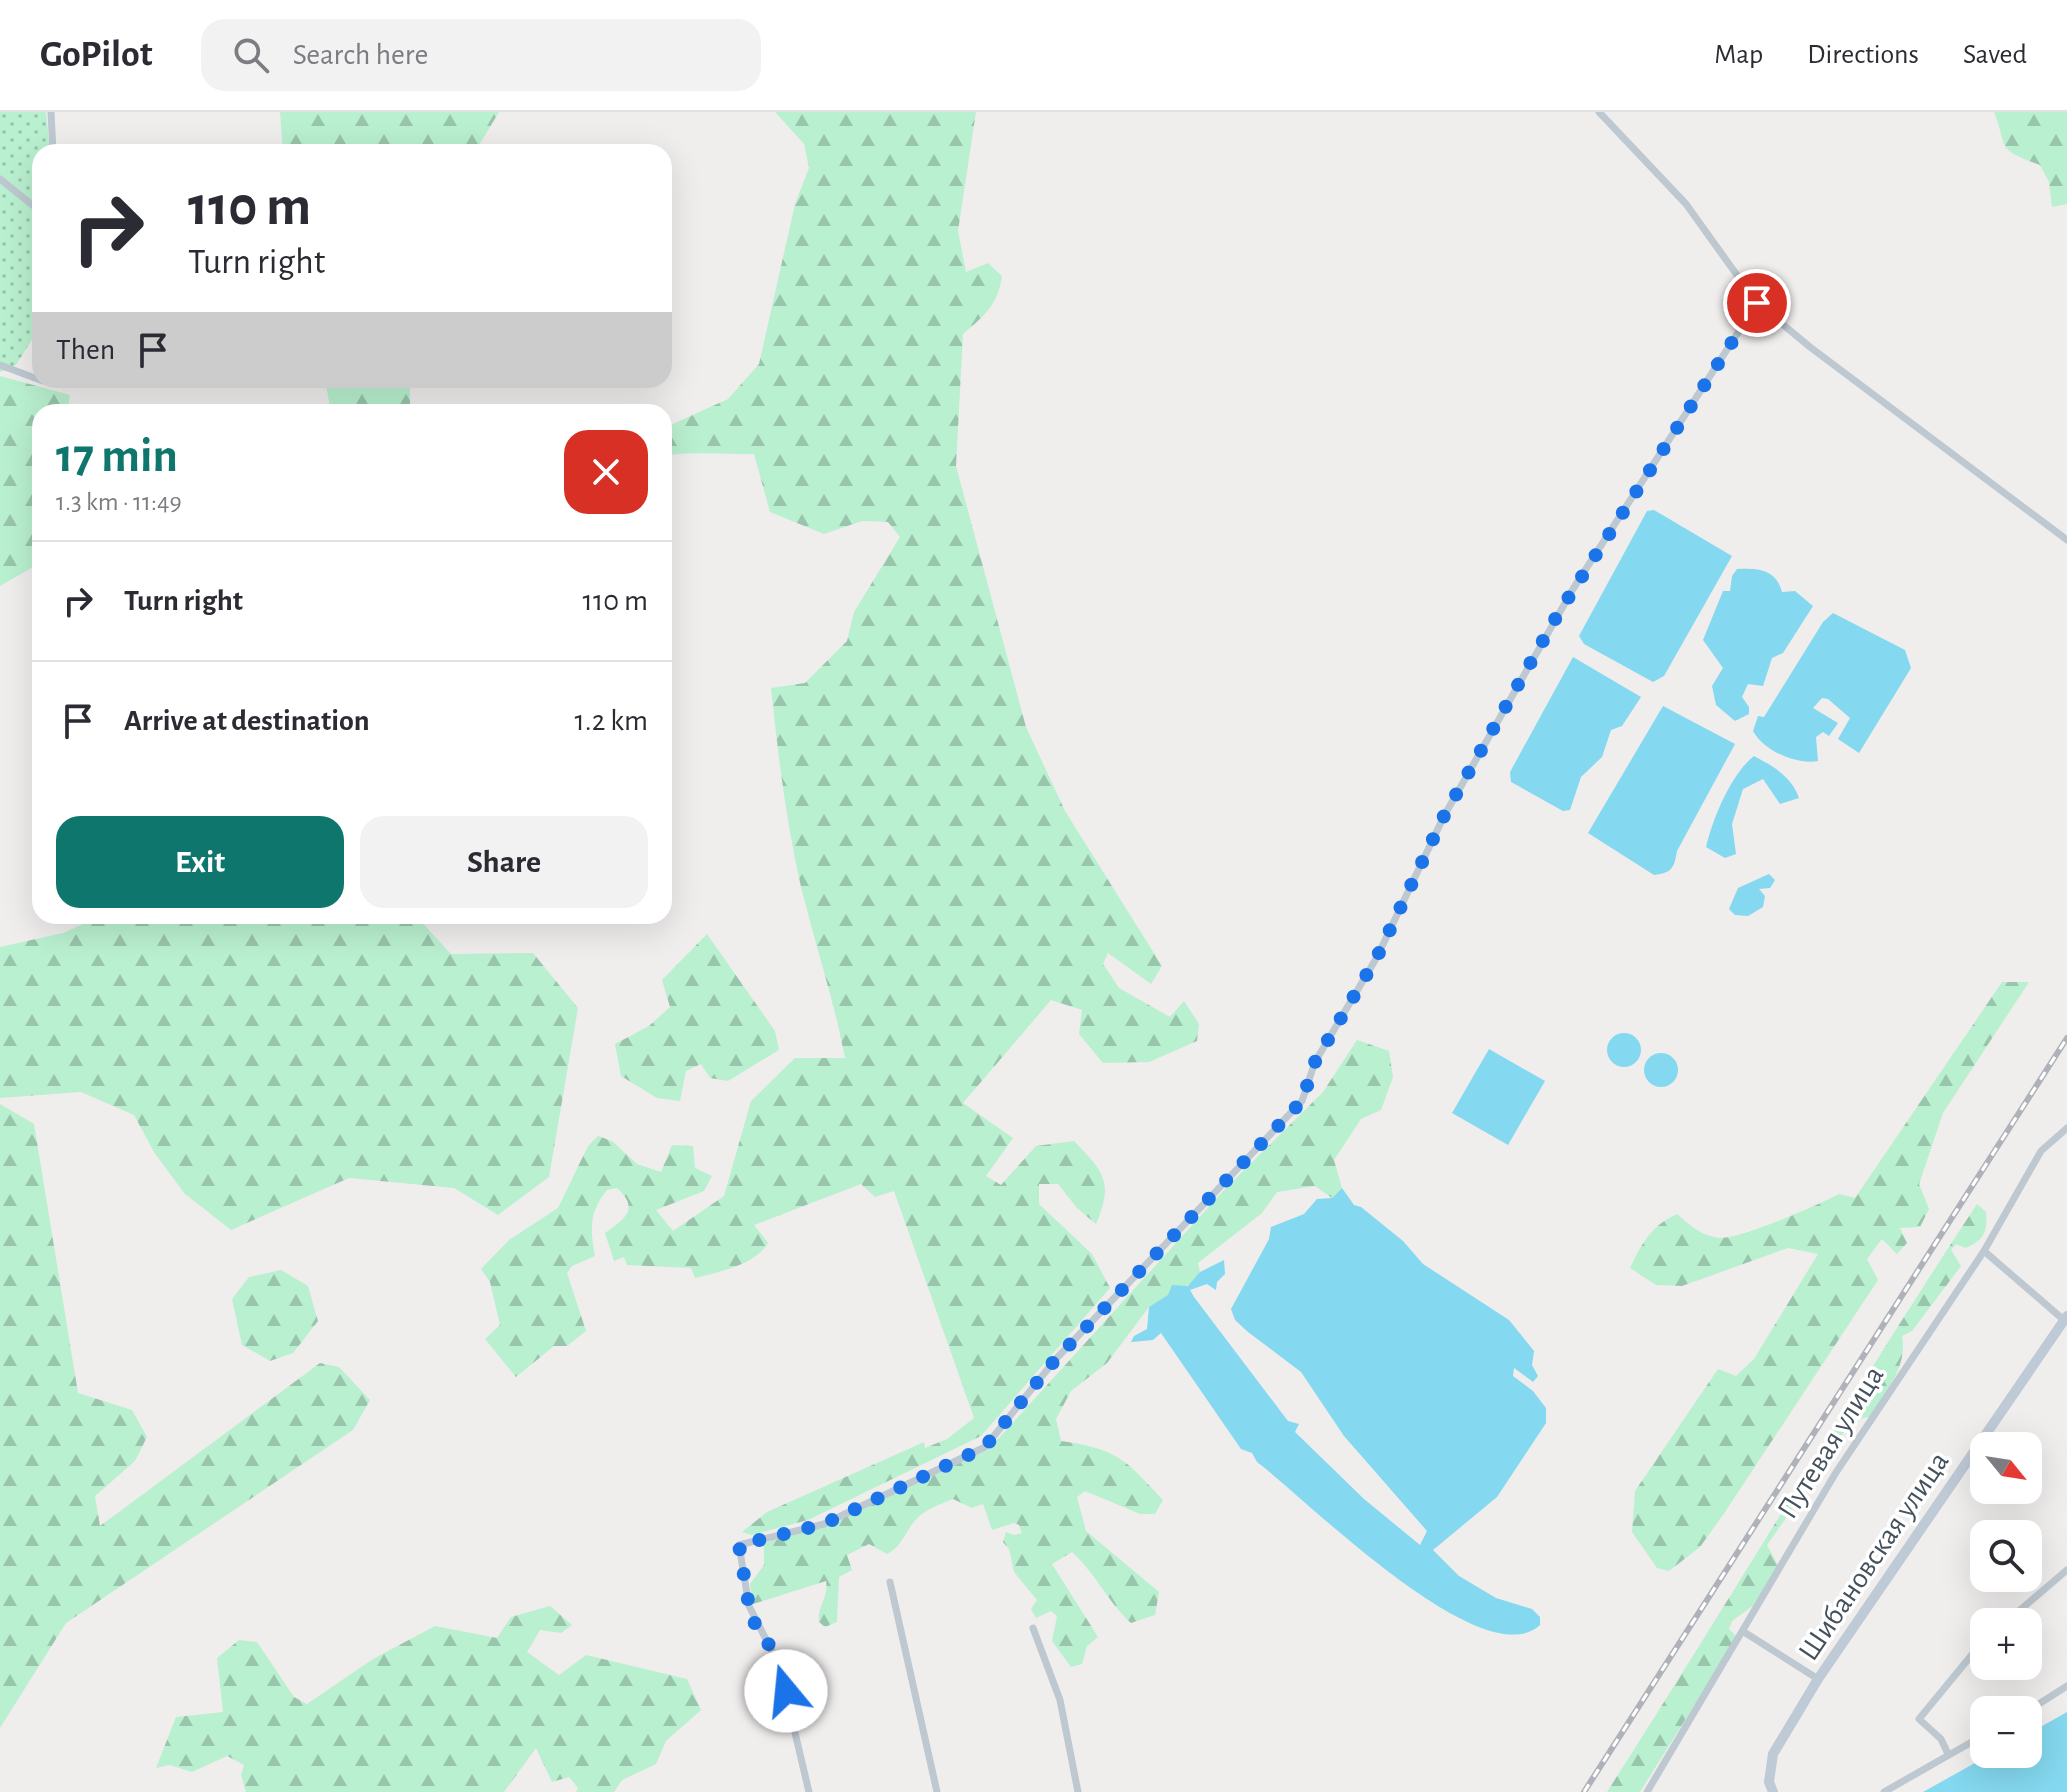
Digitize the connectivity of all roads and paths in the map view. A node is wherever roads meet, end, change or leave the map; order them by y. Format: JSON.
{"nodes":[{"id":1,"x":51,"y":112,"type":"edge"},
{"id":2,"x":1599,"y":112,"type":"edge"},
{"id":3,"x":53,"y":144,"type":"edge"},
{"id":4,"x":0,"y":179,"type":"edge"},
{"id":5,"x":32,"y":205,"type":"edge"},
{"id":6,"x":1757,"y":303,"type":"junction"},
{"id":7,"x":0,"y":365,"type":"edge"},
{"id":8,"x":32,"y":377,"type":"edge"},
{"id":9,"x":2067,"y":540,"type":"edge"},
{"id":10,"x":2067,"y":1128,"type":"edge"},
{"id":11,"x":1984,"y":1251,"type":"junction"},
{"id":12,"x":2066,"y":1320,"type":"edge"},
{"id":13,"x":2067,"y":1570,"type":"edge"},
{"id":14,"x":890,"y":1582,"type":"dead end"},
{"id":15,"x":2022,"y":1608,"type":"edge"},
{"id":16,"x":1033,"y":1628,"type":"dead end"},
{"id":17,"x":1744,"y":1632,"type":"junction"},
{"id":18,"x":1970,"y":1657,"type":"edge"},
{"id":19,"x":1818,"y":1679,"type":"junction"},
{"id":20,"x":2067,"y":1686,"type":"edge"},
{"id":21,"x":2042,"y":1702,"type":"edge"},
{"id":22,"x":1970,"y":1742,"type":"edge"},
{"id":23,"x":1948,"y":1754,"type":"junction"},
{"id":24,"x":809,"y":1792,"type":"edge"},
{"id":25,"x":937,"y":1792,"type":"edge"},
{"id":26,"x":1078,"y":1792,"type":"edge"},
{"id":27,"x":1647,"y":1792,"type":"edge"},
{"id":28,"x":1773,"y":1792,"type":"edge"},
{"id":29,"x":1884,"y":1792,"type":"edge"}],
"edges":[{"from":1,"to":3,"type":"street"},
{"from":2,"to":6,"type":"street"},
{"from":4,"to":5,"type":"street"},
{"from":6,"to":9,"type":"street"},
{"from":6,"to":24,"type":"street"},
{"from":7,"to":8,"type":"street"},
{"from":10,"to":11,"type":"street","name":"Путевая улица"},
{"from":11,"to":12,"type":"street"},
{"from":11,"to":17,"type":"street","name":"Путевая улица"},
{"from":12,"to":19,"type":"street","name":"Шибановская улица"},
{"from":13,"to":15,"type":"street"},
{"from":14,"to":25,"type":"street"},
{"from":16,"to":26,"type":"street"},
{"from":17,"to":19,"type":"street"},
{"from":17,"to":27,"type":"street","name":"Путевая улица"},
{"from":18,"to":23,"type":"street"},
{"from":19,"to":28,"type":"street","name":"Шибановская улица"},
{"from":20,"to":21,"type":"street"},
{"from":22,"to":23,"type":"street"},
{"from":23,"to":29,"type":"street"}]}
